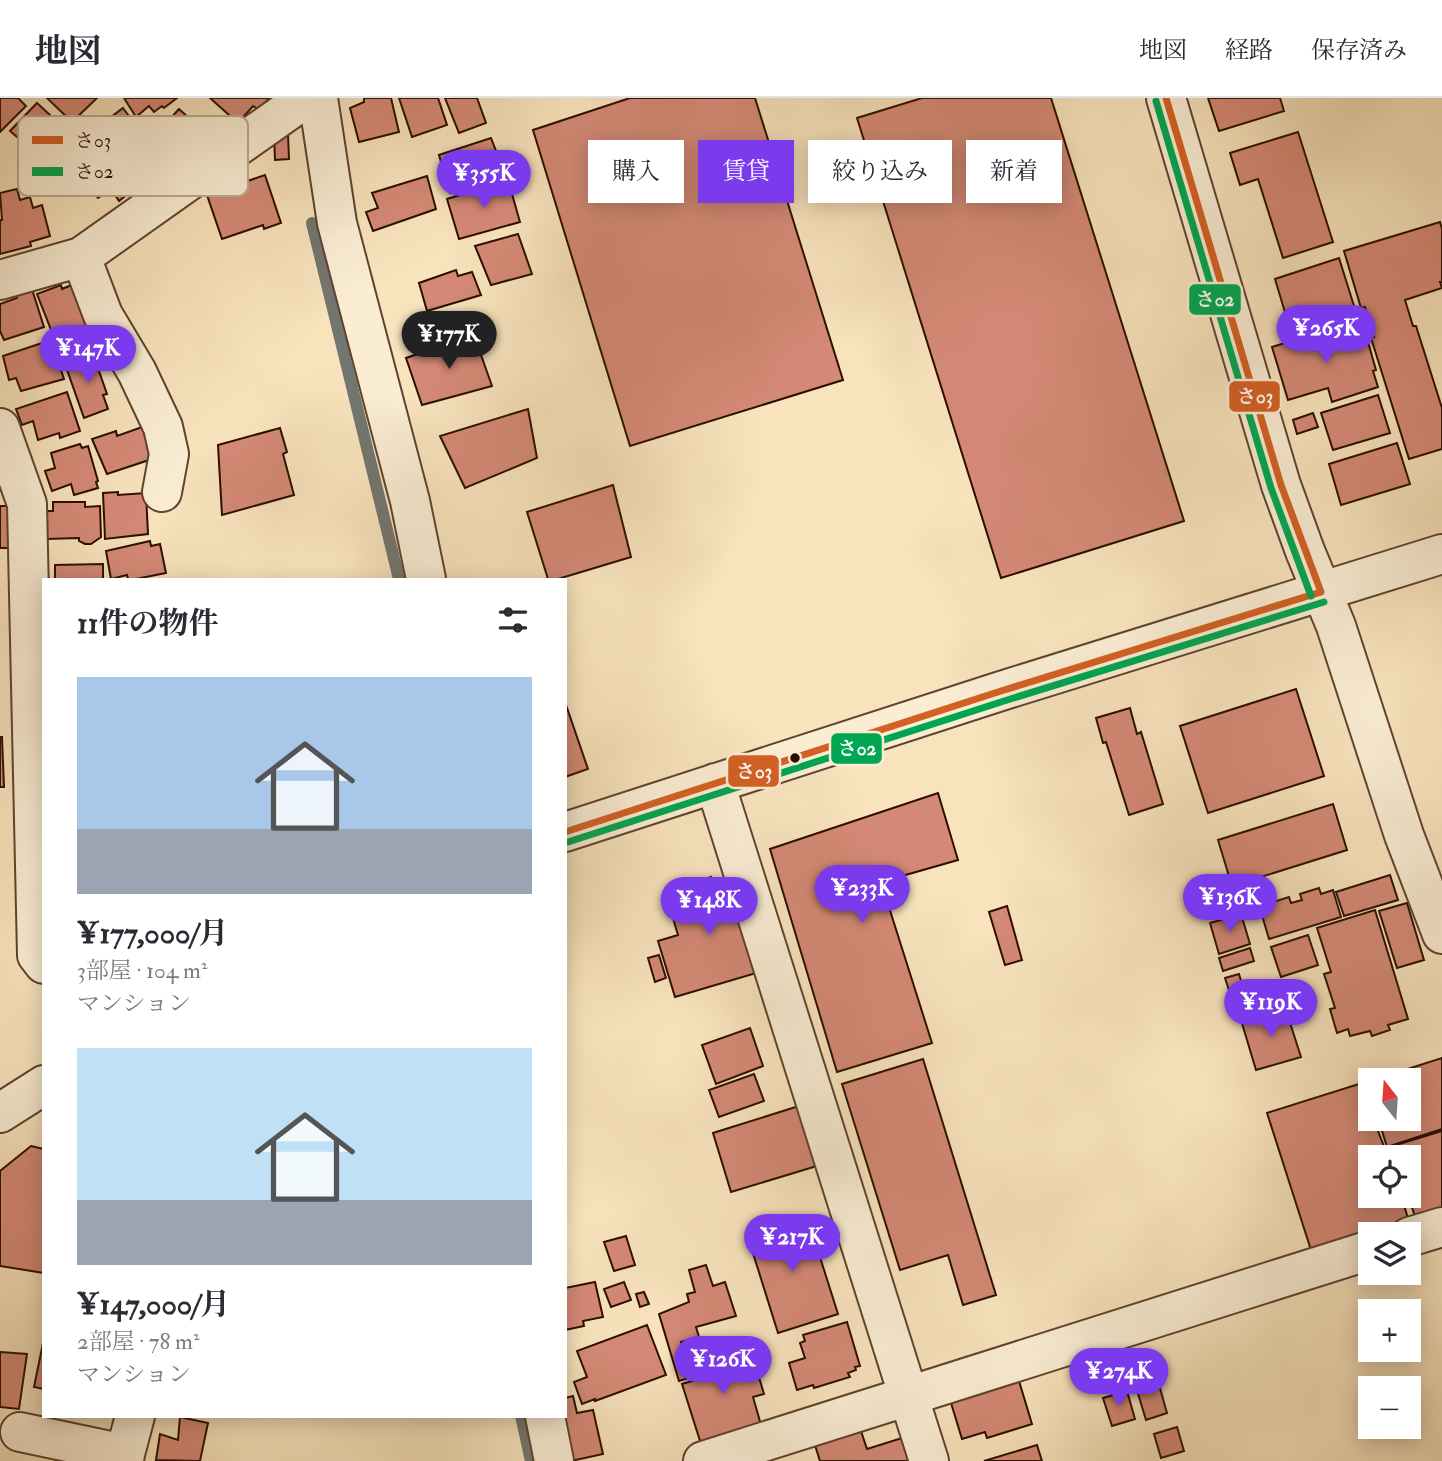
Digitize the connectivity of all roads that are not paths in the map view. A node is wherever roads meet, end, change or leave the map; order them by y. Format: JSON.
{"nodes":[{"id":1,"x":306,"y":98,"type":"edge"},
{"id":2,"x":318,"y":98,"type":"edge"},
{"id":3,"x":1166,"y":98,"type":"edge"},
{"id":4,"x":248,"y":139,"type":"edge"},
{"id":5,"x":167,"y":196,"type":"edge"},
{"id":6,"x":81,"y":257,"type":"junction"},
{"id":7,"x":0,"y":279,"type":"edge"},
{"id":8,"x":0,"y":428,"type":"edge"},
{"id":9,"x":162,"y":492,"type":"dead end"},
{"id":10,"x":1442,"y":554,"type":"edge"},
{"id":11,"x":14,"y":577,"type":"edge"},
{"id":12,"x":426,"y":578,"type":"edge"},
{"id":13,"x":1321,"y":592,"type":"junction"},
{"id":14,"x":16,"y":725,"type":"edge"},
{"id":15,"x":715,"y":783,"type":"junction"},
{"id":16,"x":567,"y":831,"type":"edge"},
{"id":17,"x":1442,"y":934,"type":"edge"},
{"id":18,"x":42,"y":961,"type":"edge"},
{"id":19,"x":42,"y":1085,"type":"edge"},
{"id":20,"x":0,"y":1113,"type":"edge"},
{"id":21,"x":1442,"y":1227,"type":"edge"},
{"id":22,"x":1421,"y":1233,"type":"edge"},
{"id":23,"x":1358,"y":1254,"type":"edge"},
{"id":24,"x":909,"y":1396,"type":"junction"},
{"id":25,"x":134,"y":1418,"type":"edge"},
{"id":26,"x":545,"y":1418,"type":"edge"},
{"id":27,"x":20,"y":1432,"type":"dead end"},
{"id":28,"x":124,"y":1458,"type":"edge"},
{"id":29,"x":554,"y":1461,"type":"edge"},
{"id":30,"x":703,"y":1461,"type":"edge"},
{"id":31,"x":929,"y":1461,"type":"edge"}],
"edges":[{"from":1,"to":4,"type":"street"},
{"from":2,"to":12,"type":"street"},
{"from":3,"to":13,"type":"street"},
{"from":5,"to":6,"type":"street"},
{"from":6,"to":7,"type":"street"},
{"from":6,"to":9,"type":"street"},
{"from":8,"to":11,"type":"street"},
{"from":10,"to":13,"type":"street"},
{"from":11,"to":14,"type":"street"},
{"from":13,"to":15,"type":"street"},
{"from":13,"to":17,"type":"street"},
{"from":14,"to":18,"type":"street"},
{"from":15,"to":16,"type":"street"},
{"from":15,"to":24,"type":"street"},
{"from":19,"to":20,"type":"street"},
{"from":21,"to":22,"type":"street"},
{"from":23,"to":24,"type":"street"},
{"from":24,"to":30,"type":"street"},
{"from":24,"to":31,"type":"street"},
{"from":25,"to":28,"type":"street"},
{"from":26,"to":29,"type":"street"},
{"from":27,"to":28,"type":"street"}]}
